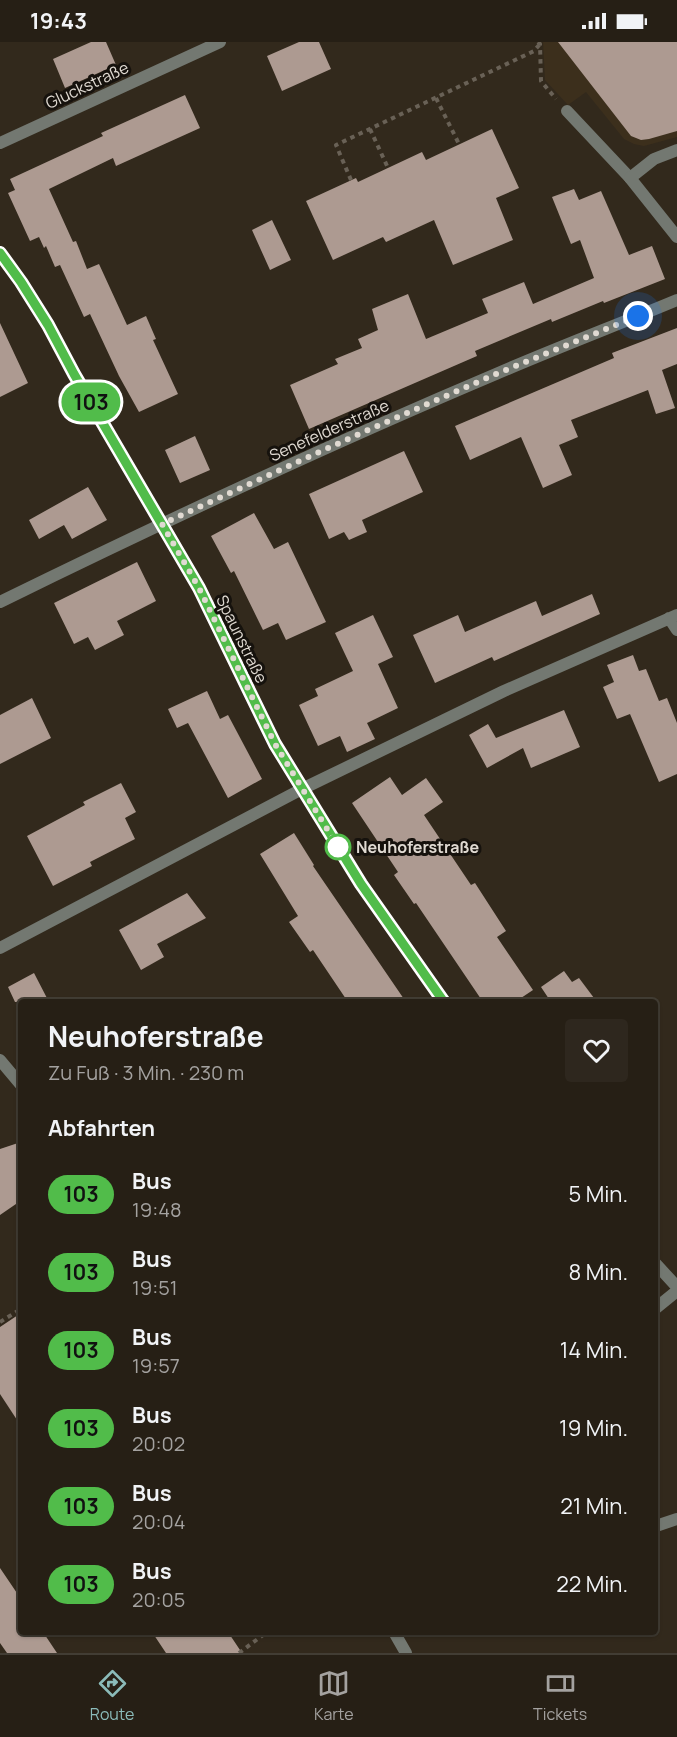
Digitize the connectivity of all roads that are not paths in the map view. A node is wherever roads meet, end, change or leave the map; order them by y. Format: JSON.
{"nodes":[{"id":1,"x":220,"y":42,"type":"edge"},
{"id":2,"x":567,"y":111,"type":"road end"},
{"id":3,"x":0,"y":142,"type":"edge"},
{"id":4,"x":677,"y":150,"type":"edge"},
{"id":5,"x":630,"y":178,"type":"junction"},
{"id":6,"x":677,"y":237,"type":"edge"},
{"id":7,"x":0,"y":253,"type":"edge"},
{"id":8,"x":677,"y":300,"type":"edge"},
{"id":9,"x":162,"y":524,"type":"junction"},
{"id":10,"x":0,"y":602,"type":"edge"},
{"id":11,"x":673,"y":617,"type":"edge"},
{"id":12,"x":677,"y":630,"type":"edge"},
{"id":13,"x":302,"y":789,"type":"junction"},
{"id":14,"x":0,"y":948,"type":"edge"},
{"id":15,"x":442,"y":999,"type":"edge"},
{"id":16,"x":0,"y":1060,"type":"edge"},
{"id":17,"x":18,"y":1081,"type":"edge"},
{"id":18,"x":658,"y":1266,"type":"edge"},
{"id":19,"x":677,"y":1289,"type":"edge"},
{"id":20,"x":658,"y":1306,"type":"edge"},
{"id":21,"x":677,"y":1519,"type":"edge"},
{"id":22,"x":658,"y":1525,"type":"edge"},
{"id":23,"x":396,"y":1635,"type":"edge"},
{"id":24,"x":406,"y":1653,"type":"edge"}],
"edges":[{"from":1,"to":3,"type":"street","name":"Gluckstraße"},
{"from":2,"to":5,"type":"street"},
{"from":4,"to":5,"type":"street"},
{"from":5,"to":6,"type":"street"},
{"from":7,"to":9,"type":"street","name":"Spaunstraße"},
{"from":8,"to":9,"type":"street","name":"Senefelderstraße"},
{"from":9,"to":10,"type":"street","name":"Senefelderstraße"},
{"from":9,"to":13,"type":"street","name":"Spaunstraße"},
{"from":11,"to":12,"type":"street"},
{"from":11,"to":13,"type":"street"},
{"from":13,"to":14,"type":"street"},
{"from":13,"to":15,"type":"street","name":"Spaunstraße"},
{"from":16,"to":17,"type":"street"},
{"from":18,"to":19,"type":"street"},
{"from":19,"to":20,"type":"street"},
{"from":21,"to":22,"type":"street"},
{"from":23,"to":24,"type":"street"}]}
